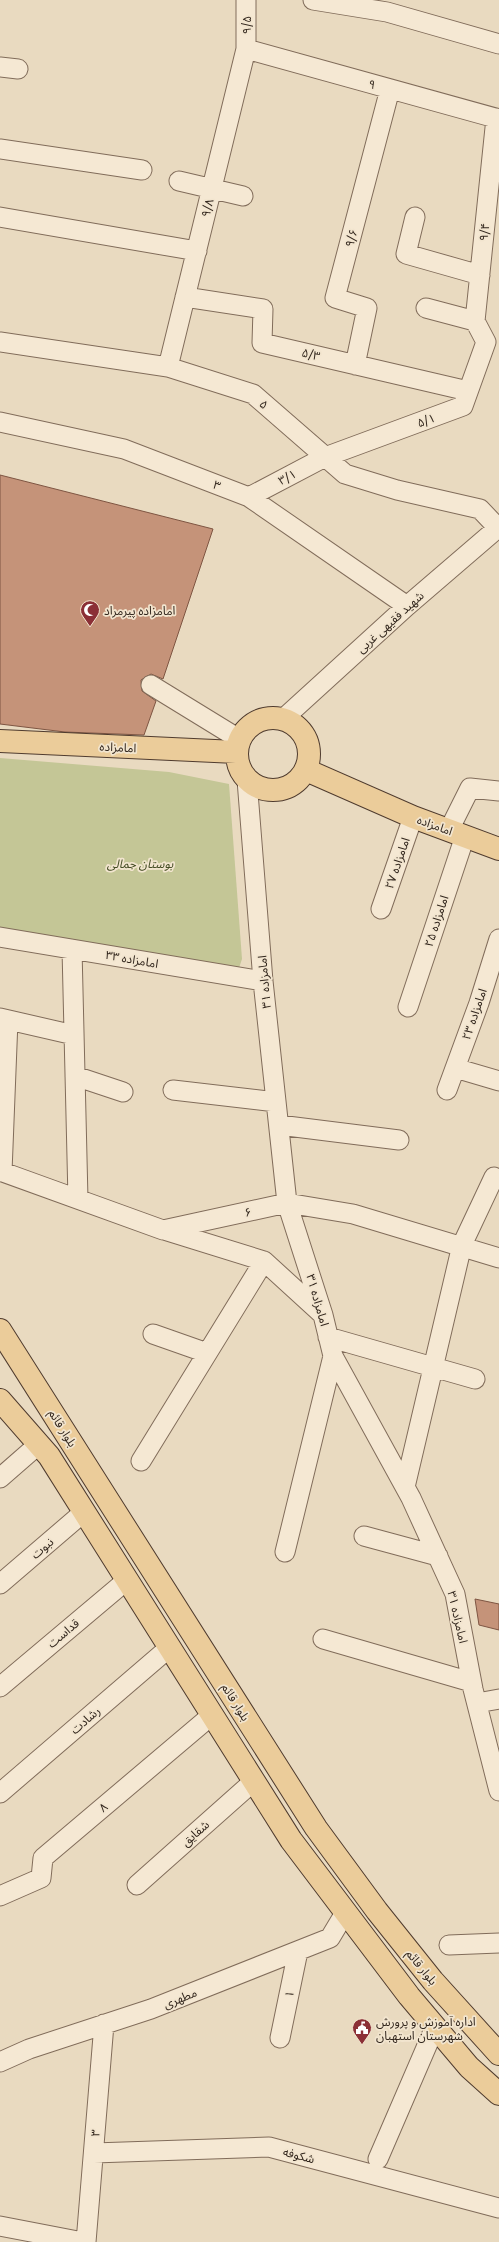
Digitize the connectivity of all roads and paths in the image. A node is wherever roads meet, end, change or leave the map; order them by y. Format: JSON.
{"nodes":[{"id":1,"x":246,"y":0,"type":"edge"},
{"id":2,"x":313,"y":0,"type":"edge"},
{"id":3,"x":374,"y":5,"type":"edge"},
{"id":4,"x":499,"y":44,"type":"edge"},
{"id":5,"x":246,"y":49,"type":"junction"},
{"id":6,"x":390,"y":89,"type":"junction"},
{"id":7,"x":498,"y":119,"type":"edge"},
{"id":8,"x":0,"y":149,"type":"edge"},
{"id":9,"x":142,"y":170,"type":"dead end"},
{"id":10,"x":179,"y":181,"type":"dead end"},
{"id":11,"x":212,"y":189,"type":"junction"},
{"id":12,"x":243,"y":196,"type":"dead end"},
{"id":13,"x":0,"y":217,"type":"edge"},
{"id":14,"x":415,"y":217,"type":"dead end"},
{"id":15,"x":197,"y":251,"type":"junction"},
{"id":16,"x":480,"y":275,"type":"junction"},
{"id":17,"x":186,"y":297,"type":"junction"},
{"id":18,"x":426,"y":308,"type":"dead end"},
{"id":19,"x":475,"y":321,"type":"junction"},
{"id":20,"x":0,"y":342,"type":"edge"},
{"id":21,"x":495,"y":344,"type":"edge"},
{"id":22,"x":355,"y":365,"type":"junction"},
{"id":23,"x":168,"y":367,"type":"junction"},
{"id":24,"x":468,"y":391,"type":"junction"},
{"id":25,"x":0,"y":422,"type":"edge"},
{"id":26,"x":325,"y":457,"type":"junction"},
{"id":27,"x":249,"y":497,"type":"junction"},
{"id":28,"x":499,"y":528,"type":"edge"},
{"id":29,"x":407,"y":606,"type":"junction"},
{"id":30,"x":151,"y":685,"type":"dead end"},
{"id":31,"x":283,"y":719,"type":"junction"},
{"id":32,"x":0,"y":741,"type":"edge"},
{"id":33,"x":238,"y":746,"type":"junction"},
{"id":34,"x":306,"y":770,"type":"junction"},
{"id":35,"x":247,"y":780,"type":"junction"},
{"id":36,"x":499,"y":791,"type":"edge"},
{"id":37,"x":413,"y":817,"type":"junction"},
{"id":38,"x":457,"y":833,"type":"junction"},
{"id":39,"x":499,"y":849,"type":"edge"},
{"id":40,"x":381,"y":909,"type":"dead end"},
{"id":41,"x":0,"y":937,"type":"edge"},
{"id":42,"x":499,"y":938,"type":"edge"},
{"id":43,"x":72,"y":949,"type":"junction"},
{"id":44,"x":263,"y":981,"type":"junction"},
{"id":45,"x":408,"y":1007,"type":"dead end"},
{"id":46,"x":4,"y":1019,"type":"edge"},
{"id":47,"x":74,"y":1035,"type":"junction"},
{"id":48,"x":455,"y":1068,"type":"junction"},
{"id":49,"x":75,"y":1076,"type":"junction"},
{"id":50,"x":499,"y":1080,"type":"edge"},
{"id":51,"x":172,"y":1090,"type":"dead end"},
{"id":52,"x":447,"y":1090,"type":"dead end"},
{"id":53,"x":123,"y":1092,"type":"dead end"},
{"id":54,"x":276,"y":1102,"type":"junction"},
{"id":55,"x":279,"y":1125,"type":"junction"},
{"id":56,"x":399,"y":1140,"type":"dead end"},
{"id":57,"x":1,"y":1171,"type":"edge"},
{"id":58,"x":494,"y":1177,"type":"dead end"},
{"id":59,"x":78,"y":1199,"type":"junction"},
{"id":60,"x":288,"y":1203,"type":"junction"},
{"id":61,"x":163,"y":1230,"type":"junction"},
{"id":62,"x":462,"y":1245,"type":"junction"},
{"id":63,"x":499,"y":1258,"type":"edge"},
{"id":64,"x":264,"y":1261,"type":"junction"},
{"id":65,"x":323,"y":1315,"type":"junction"},
{"id":66,"x":0,"y":1330,"type":"edge"},
{"id":67,"x":153,"y":1334,"type":"dead end"},
{"id":68,"x":328,"y":1337,"type":"junction"},
{"id":69,"x":207,"y":1353,"type":"junction"},
{"id":70,"x":333,"y":1356,"type":"junction"},
{"id":71,"x":434,"y":1366,"type":"junction"},
{"id":72,"x":475,"y":1379,"type":"dead end"},
{"id":73,"x":0,"y":1400,"type":"edge"},
{"id":74,"x":39,"y":1444,"type":"junction"},
{"id":75,"x":141,"y":1461,"type":"dead end"},
{"id":76,"x":0,"y":1478,"type":"edge"},
{"id":77,"x":405,"y":1487,"type":"junction"},
{"id":78,"x":84,"y":1512,"type":"junction"},
{"id":79,"x":364,"y":1536,"type":"dead end"},
{"id":80,"x":285,"y":1552,"type":"dead end"},
{"id":81,"x":438,"y":1556,"type":"junction"},
{"id":82,"x":127,"y":1580,"type":"junction"},
{"id":83,"x":0,"y":1584,"type":"edge"},
{"id":84,"x":323,"y":1639,"type":"dead end"},
{"id":85,"x":170,"y":1648,"type":"junction"},
{"id":86,"x":472,"y":1682,"type":"junction"},
{"id":87,"x":0,"y":1687,"type":"edge"},
{"id":88,"x":499,"y":1699,"type":"edge"},
{"id":89,"x":476,"y":1703,"type":"junction"},
{"id":90,"x":212,"y":1715,"type":"junction"},
{"id":91,"x":254,"y":1781,"type":"junction"},
{"id":92,"x":499,"y":1790,"type":"edge"},
{"id":93,"x":0,"y":1793,"type":"edge"},
{"id":94,"x":136,"y":1885,"type":"dead end"},
{"id":95,"x":0,"y":1896,"type":"edge"},
{"id":96,"x":345,"y":1913,"type":"junction"},
{"id":97,"x":499,"y":1943,"type":"edge"},
{"id":98,"x":449,"y":1945,"type":"dead end"},
{"id":99,"x":298,"y":1951,"type":"junction"},
{"id":100,"x":104,"y":2024,"type":"junction"},
{"id":101,"x":435,"y":2027,"type":"junction"},
{"id":102,"x":280,"y":2038,"type":"dead end"},
{"id":103,"x":499,"y":2054,"type":"edge"},
{"id":104,"x":0,"y":2062,"type":"edge"},
{"id":105,"x":499,"y":2094,"type":"edge"},
{"id":106,"x":94,"y":2153,"type":"junction"},
{"id":107,"x":378,"y":2159,"type":"dead end"},
{"id":108,"x":499,"y":2208,"type":"edge"},
{"id":109,"x":0,"y":2226,"type":"edge"},
{"id":110,"x":83,"y":2242,"type":"edge"},
{"id":111,"x":86,"y":2242,"type":"edge"}],
"edges":[{"from":1,"to":5,"type":"street","name":"۹/۵"},
{"from":2,"to":3,"type":"street"},
{"from":3,"to":4,"type":"street"},
{"from":5,"to":6,"type":"street","name":"۹"},
{"from":5,"to":11,"type":"street","name":"۹/۸"},
{"from":6,"to":7,"type":"street","name":"۹"},
{"from":6,"to":22,"type":"street","name":"۹/۶"},
{"from":7,"to":16,"type":"street","name":"۹/۴"},
{"from":8,"to":9,"type":"street"},
{"from":10,"to":11,"type":"street"},
{"from":11,"to":12,"type":"street"},
{"from":11,"to":15,"type":"street","name":"۹/۸"},
{"from":13,"to":15,"type":"street"},
{"from":14,"to":16,"type":"street"},
{"from":15,"to":17,"type":"street","name":"۹/۸"},
{"from":16,"to":19,"type":"street","name":"۹/۴"},
{"from":17,"to":22,"type":"street","name":"۵/۳"},
{"from":17,"to":23,"type":"street","name":"۹/۸"},
{"from":18,"to":19,"type":"street"},
{"from":19,"to":21,"type":"street"},
{"from":20,"to":23,"type":"street","name":"۵"},
{"from":21,"to":24,"type":"street","name":"۵/۱"},
{"from":22,"to":24,"type":"street","name":"۵/۳"},
{"from":23,"to":26,"type":"street","name":"۵"},
{"from":24,"to":26,"type":"street","name":"۵/۱"},
{"from":25,"to":27,"type":"street","name":"۳"},
{"from":26,"to":27,"type":"street","name":"۳/۱"},
{"from":26,"to":28,"type":"street","name":"۵"},
{"from":27,"to":29,"type":"street","name":"۳"},
{"from":28,"to":29,"type":"street","name":"شهید فقیهی غربی"},
{"from":29,"to":31,"type":"street","name":"شهید فقیهی غربی"},
{"from":30,"to":33,"type":"street"},
{"from":31,"to":33,"type":"main road"},
{"from":31,"to":34,"type":"main road"},
{"from":32,"to":33,"type":"main road","name":"امامزاده"},
{"from":33,"to":35,"type":"main road"},
{"from":34,"to":35,"type":"main road"},
{"from":34,"to":37,"type":"main road","name":"امامزاده"},
{"from":35,"to":44,"type":"street","name":"امامزاده ۳۱"},
{"from":36,"to":38,"type":"street","name":"امامزاده ۲۵"},
{"from":37,"to":38,"type":"main road","name":"امامزاده"},
{"from":37,"to":40,"type":"street","name":"امامزاده ۲۷"},
{"from":38,"to":39,"type":"main road","name":"امامزاده"},
{"from":38,"to":45,"type":"street","name":"امامزاده ۲۵"},
{"from":41,"to":43,"type":"street","name":"امامزاده ۳۳"},
{"from":42,"to":48,"type":"street","name":"امامزاده ۲۳"},
{"from":43,"to":44,"type":"street","name":"امامزاده ۳۳"},
{"from":43,"to":47,"type":"street"},
{"from":44,"to":54,"type":"street","name":"امامزاده ۳۱"},
{"from":46,"to":47,"type":"street"},
{"from":46,"to":57,"type":"street"},
{"from":47,"to":49,"type":"street"},
{"from":48,"to":50,"type":"street"},
{"from":48,"to":52,"type":"street","name":"امامزاده ۲۳"},
{"from":49,"to":53,"type":"street"},
{"from":49,"to":59,"type":"street"},
{"from":51,"to":54,"type":"street"},
{"from":54,"to":55,"type":"street","name":"امامزاده ۳۱"},
{"from":55,"to":56,"type":"street"},
{"from":55,"to":60,"type":"street","name":"امامزاده ۳۱"},
{"from":57,"to":59,"type":"street"},
{"from":58,"to":62,"type":"street"},
{"from":59,"to":61,"type":"street"},
{"from":60,"to":61,"type":"street","name":"۶"},
{"from":60,"to":62,"type":"street","name":"۶"},
{"from":60,"to":65,"type":"street","name":"امامزاده ۳۱"},
{"from":61,"to":64,"type":"street"},
{"from":62,"to":63,"type":"street","name":"۶"},
{"from":62,"to":71,"type":"street"},
{"from":64,"to":65,"type":"street"},
{"from":64,"to":69,"type":"street"},
{"from":65,"to":68,"type":"street","name":"امامزاده ۳۱"},
{"from":66,"to":103,"type":"main road","name":"بلوار قائم"},
{"from":67,"to":69,"type":"street"},
{"from":68,"to":70,"type":"street","name":"امامزاده ۳۱"},
{"from":68,"to":71,"type":"street"},
{"from":69,"to":75,"type":"street"},
{"from":70,"to":77,"type":"street","name":"امامزاده ۳۱"},
{"from":70,"to":80,"type":"street"},
{"from":71,"to":72,"type":"street"},
{"from":71,"to":77,"type":"street"},
{"from":73,"to":74,"type":"main road"},
{"from":74,"to":76,"type":"street"},
{"from":74,"to":78,"type":"main road"},
{"from":77,"to":81,"type":"street","name":"امامزاده ۳۱"},
{"from":78,"to":82,"type":"main road"},
{"from":78,"to":83,"type":"street","name":"نبوت"},
{"from":79,"to":81,"type":"street"},
{"from":81,"to":86,"type":"street","name":"امامزاده ۳۱"},
{"from":82,"to":85,"type":"main road"},
{"from":82,"to":87,"type":"street","name":"قداست"},
{"from":84,"to":86,"type":"street"},
{"from":85,"to":90,"type":"main road"},
{"from":85,"to":93,"type":"street","name":"رشادت"},
{"from":86,"to":89,"type":"street","name":"امامزاده ۳۱"},
{"from":88,"to":89,"type":"street"},
{"from":89,"to":92,"type":"street","name":"امامزاده ۳۱"},
{"from":90,"to":91,"type":"main road"},
{"from":90,"to":95,"type":"street","name":"۸"},
{"from":91,"to":94,"type":"street","name":"شقایق"},
{"from":91,"to":96,"type":"main road"},
{"from":96,"to":99,"type":"street","name":"مطهری"},
{"from":96,"to":101,"type":"main road"},
{"from":97,"to":98,"type":"street"},
{"from":99,"to":100,"type":"street","name":"مطهری"},
{"from":99,"to":102,"type":"street","name":"۱"},
{"from":100,"to":104,"type":"street","name":"مطهری"},
{"from":100,"to":106,"type":"street","name":"۳"},
{"from":101,"to":105,"type":"main road"},
{"from":101,"to":107,"type":"street"},
{"from":106,"to":108,"type":"street","name":"شکوفه"},
{"from":106,"to":111,"type":"street","name":"۳"},
{"from":109,"to":110,"type":"street"}]}
